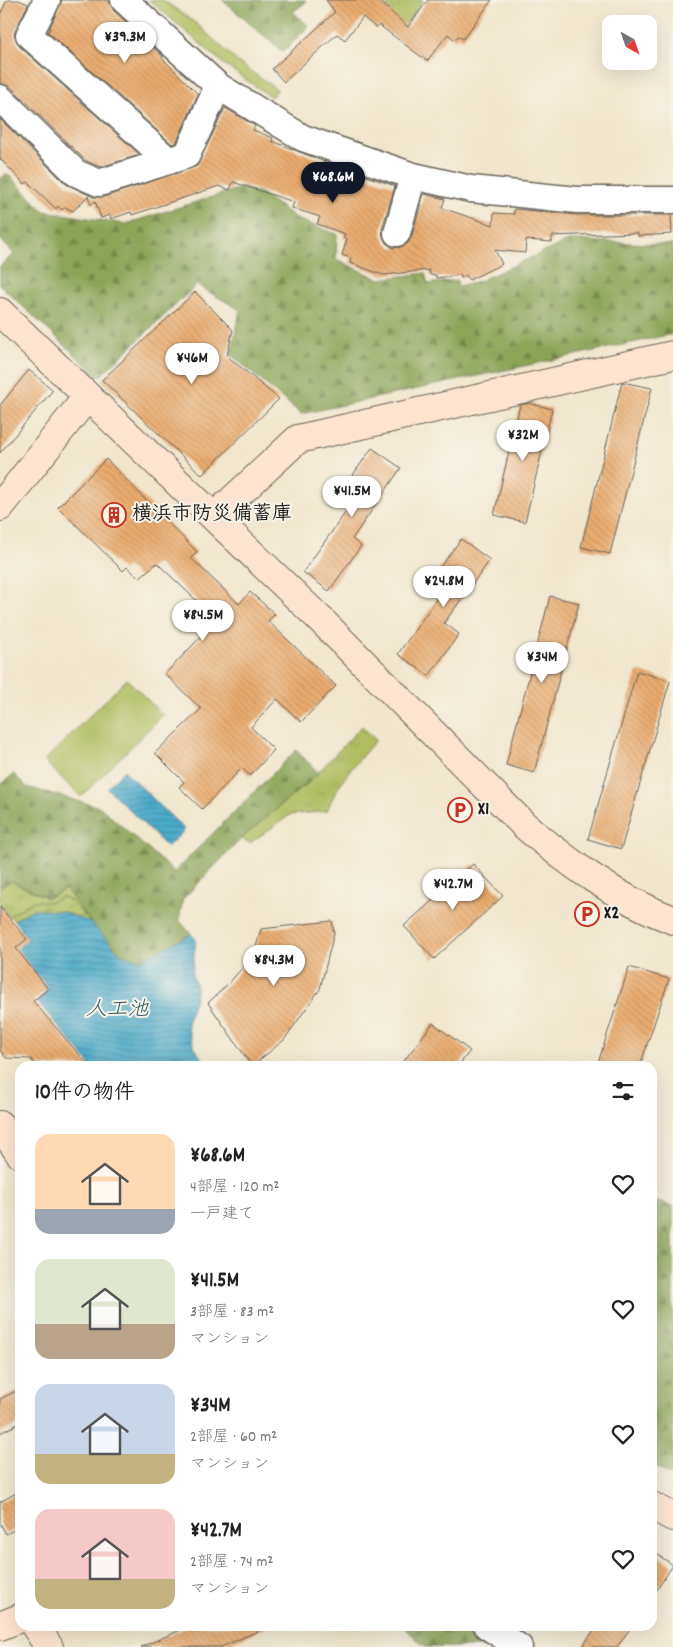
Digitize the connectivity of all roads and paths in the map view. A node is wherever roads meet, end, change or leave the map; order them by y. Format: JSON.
{"nodes":[{"id":1,"x":47,"y":0,"type":"edge"},
{"id":2,"x":124,"y":0,"type":"edge"},
{"id":3,"x":218,"y":86,"type":"junction"},
{"id":4,"x":0,"y":98,"type":"edge"},
{"id":5,"x":169,"y":161,"type":"junction"},
{"id":6,"x":413,"y":176,"type":"junction"},
{"id":7,"x":673,"y":200,"type":"edge"},
{"id":8,"x":397,"y":233,"type":"dead end"},
{"id":9,"x":0,"y":312,"type":"edge"},
{"id":10,"x":673,"y":355,"type":"edge"},
{"id":11,"x":88,"y":397,"type":"junction"},
{"id":12,"x":0,"y":507,"type":"edge"},
{"id":13,"x":215,"y":516,"type":"junction"},
{"id":14,"x":673,"y":920,"type":"edge"},
{"id":15,"x":0,"y":1125,"type":"edge"},
{"id":16,"x":15,"y":1147,"type":"edge"},
{"id":17,"x":657,"y":1509,"type":"edge"},
{"id":18,"x":673,"y":1517,"type":"edge"},
{"id":19,"x":15,"y":1620,"type":"edge"},
{"id":20,"x":0,"y":1626,"type":"edge"},
{"id":21,"x":38,"y":1631,"type":"edge"},
{"id":22,"x":495,"y":1631,"type":"edge"},
{"id":23,"x":49,"y":1647,"type":"edge"},
{"id":24,"x":519,"y":1647,"type":"edge"}],
"edges":[{"from":1,"to":5,"type":"street"},
{"from":2,"to":3,"type":"street"},
{"from":3,"to":5,"type":"street"},
{"from":3,"to":6,"type":"street"},
{"from":4,"to":5,"type":"street"},
{"from":6,"to":7,"type":"street"},
{"from":6,"to":8,"type":"street"},
{"from":9,"to":11,"type":"street"},
{"from":10,"to":13,"type":"street"},
{"from":11,"to":12,"type":"street"},
{"from":11,"to":13,"type":"street"},
{"from":13,"to":14,"type":"street"},
{"from":15,"to":16,"type":"street"},
{"from":17,"to":18,"type":"street"},
{"from":19,"to":20,"type":"street"},
{"from":21,"to":23,"type":"street"},
{"from":22,"to":24,"type":"street"}]}
